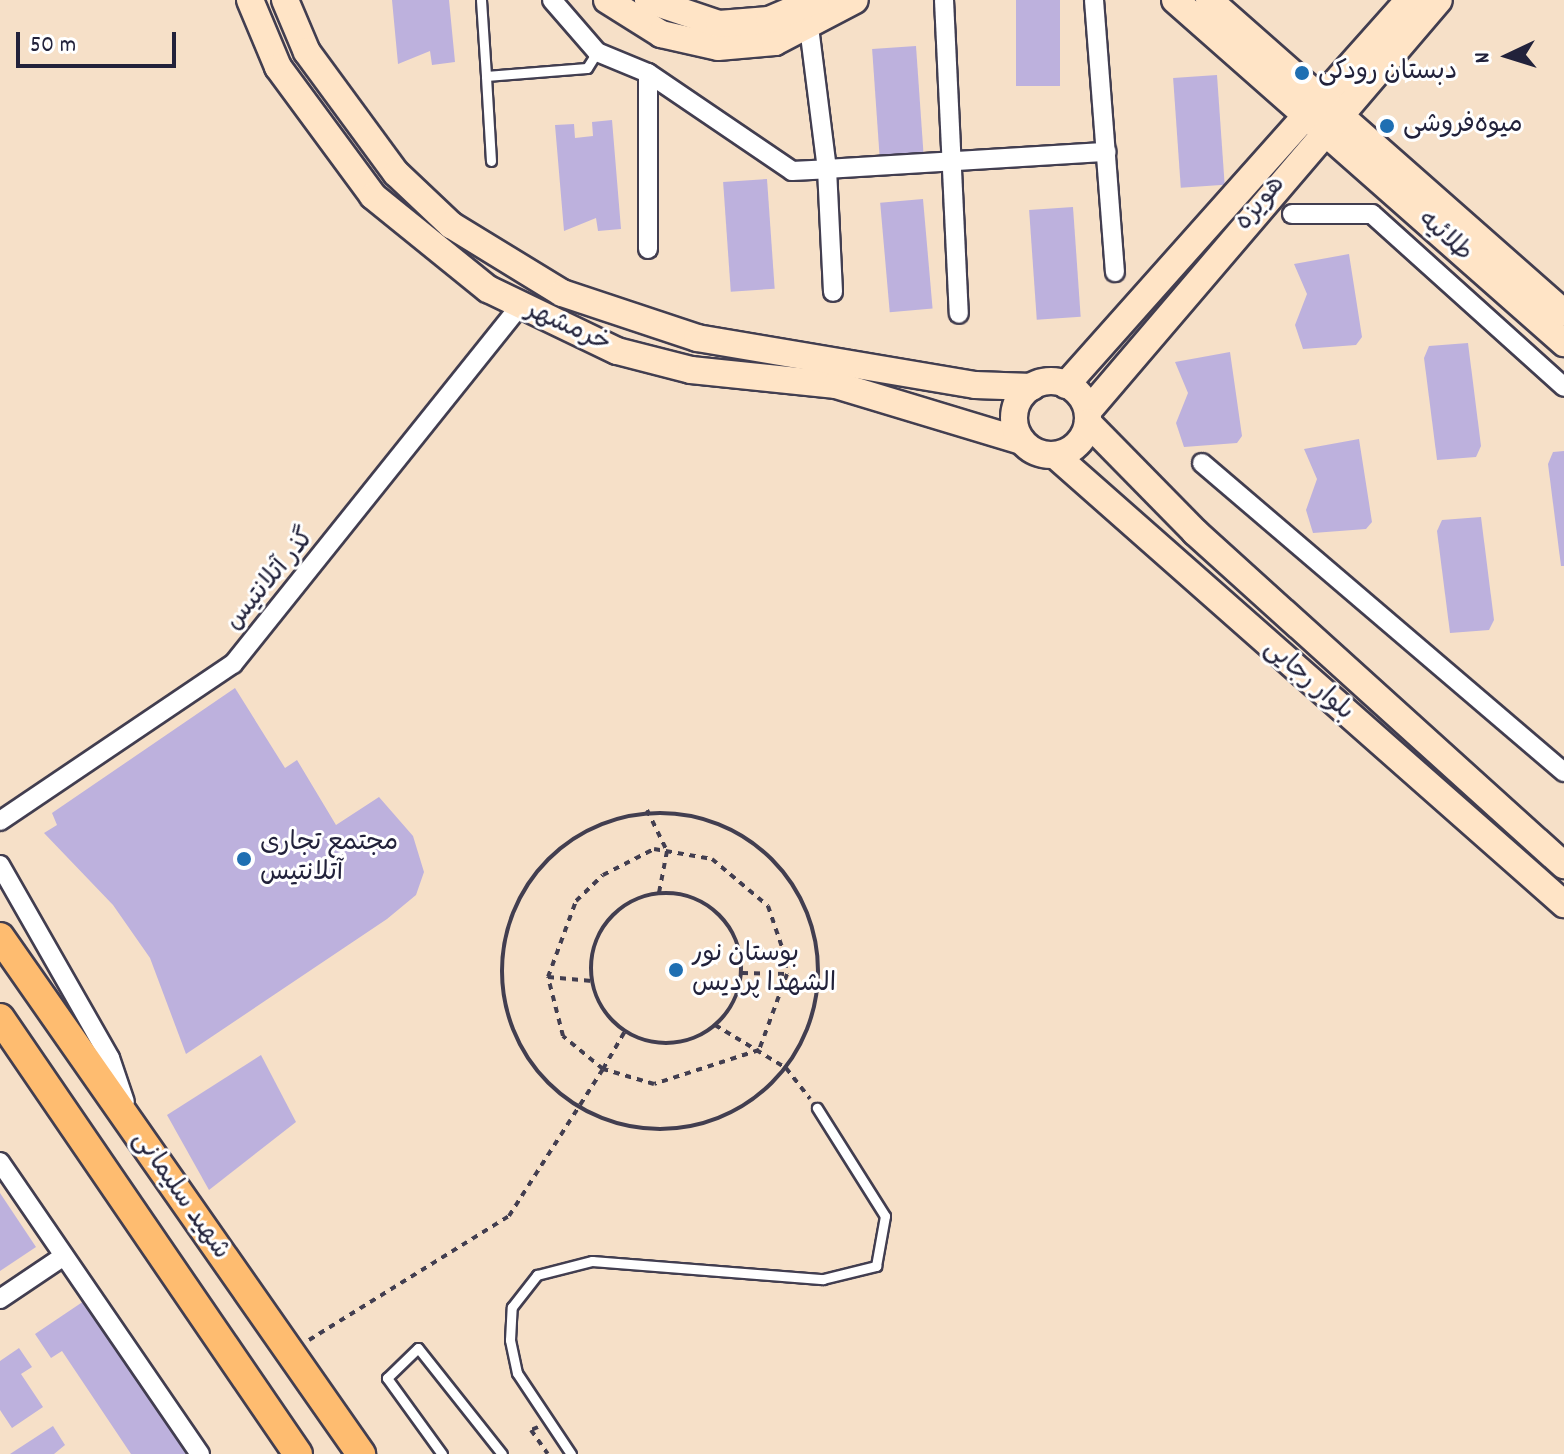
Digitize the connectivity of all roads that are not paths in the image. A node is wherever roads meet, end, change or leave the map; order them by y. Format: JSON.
{"nodes":[{"id":1,"x":250,"y":0,"type":"edge"},
{"id":2,"x":285,"y":0,"type":"edge"},
{"id":3,"x":481,"y":0,"type":"edge"},
{"id":4,"x":552,"y":0,"type":"edge"},
{"id":5,"x":607,"y":0,"type":"edge"},
{"id":6,"x":648,"y":0,"type":"edge"},
{"id":7,"x":855,"y":0,"type":"edge"},
{"id":8,"x":944,"y":0,"type":"edge"},
{"id":9,"x":1094,"y":0,"type":"edge"},
{"id":10,"x":1175,"y":0,"type":"edge"},
{"id":11,"x":1209,"y":0,"type":"edge"},
{"id":12,"x":1409,"y":0,"type":"edge"},
{"id":13,"x":1439,"y":0,"type":"edge"},
{"id":14,"x":809,"y":11,"type":"edge"},
{"id":15,"x":597,"y":52,"type":"junction"},
{"id":16,"x":648,"y":73,"type":"junction"},
{"id":17,"x":486,"y":76,"type":"junction"},
{"id":18,"x":1313,"y":107,"type":"junction"},
{"id":19,"x":1356,"y":144,"type":"junction"},
{"id":20,"x":1106,"y":152,"type":"junction"},
{"id":21,"x":952,"y":159,"type":"junction"},
{"id":22,"x":491,"y":161,"type":"dead end"},
{"id":23,"x":827,"y":169,"type":"junction"},
{"id":24,"x":1292,"y":214,"type":"dead end"},
{"id":25,"x":648,"y":249,"type":"dead end"},
{"id":26,"x":1115,"y":272,"type":"dead end"},
{"id":27,"x":833,"y":292,"type":"dead end"},
{"id":28,"x":520,"y":306,"type":"junction"},
{"id":29,"x":1564,"y":313,"type":"edge"},
{"id":30,"x":959,"y":314,"type":"dead end"},
{"id":31,"x":1564,"y":343,"type":"edge"},
{"id":32,"x":1066,"y":385,"type":"junction"},
{"id":33,"x":1032,"y":387,"type":"junction"},
{"id":34,"x":1564,"y":387,"type":"edge"},
{"id":35,"x":1088,"y":417,"type":"junction"},
{"id":36,"x":1022,"y":441,"type":"junction"},
{"id":37,"x":1055,"y":455,"type":"junction"},
{"id":38,"x":1202,"y":463,"type":"dead end"},
{"id":39,"x":1564,"y":772,"type":"edge"},
{"id":40,"x":0,"y":821,"type":"edge"},
{"id":41,"x":0,"y":865,"type":"edge"},
{"id":42,"x":1564,"y":865,"type":"edge"},
{"id":43,"x":1564,"y":904,"type":"edge"},
{"id":44,"x":2,"y":946,"type":"edge"},
{"id":45,"x":0,"y":1018,"type":"edge"},
{"id":46,"x":817,"y":1108,"type":"road end"},
{"id":47,"x":133,"y":1127,"type":"junction"},
{"id":48,"x":0,"y":1162,"type":"edge"},
{"id":49,"x":64,"y":1256,"type":"junction"},
{"id":50,"x":0,"y":1299,"type":"edge"},
{"id":51,"x":200,"y":1454,"type":"edge"},
{"id":52,"x":298,"y":1454,"type":"edge"},
{"id":53,"x":361,"y":1454,"type":"edge"},
{"id":54,"x":442,"y":1454,"type":"edge"},
{"id":55,"x":502,"y":1454,"type":"edge"},
{"id":56,"x":571,"y":1454,"type":"edge"}],
"edges":[{"from":1,"to":28,"type":"main road","name":"خرمشهر"},
{"from":2,"to":33,"type":"main road","name":"خرمشهر"},
{"from":3,"to":17,"type":"lane"},
{"from":4,"to":15,"type":"street"},
{"from":5,"to":14,"type":"main road"},
{"from":6,"to":14,"type":"main road"},
{"from":7,"to":14,"type":"main road"},
{"from":8,"to":21,"type":"street"},
{"from":9,"to":20,"type":"street"},
{"from":10,"to":18,"type":"main road"},
{"from":11,"to":18,"type":"main road"},
{"from":12,"to":18,"type":"main road","name":"هویزه"},
{"from":13,"to":18,"type":"main road","name":"هویزه"},
{"from":14,"to":23,"type":"street"},
{"from":15,"to":16,"type":"street"},
{"from":15,"to":17,"type":"lane"},
{"from":16,"to":23,"type":"street"},
{"from":16,"to":25,"type":"street"},
{"from":17,"to":22,"type":"lane"},
{"from":18,"to":19,"type":"main road","name":"طلائیه"},
{"from":18,"to":32,"type":"main road","name":"هویزه"},
{"from":18,"to":35,"type":"main road","name":"هویزه"},
{"from":19,"to":29,"type":"main road","name":"طلائیه"},
{"from":19,"to":31,"type":"main road","name":"طلائیه"},
{"from":20,"to":21,"type":"street"},
{"from":20,"to":26,"type":"street"},
{"from":21,"to":23,"type":"street"},
{"from":21,"to":30,"type":"street"},
{"from":23,"to":27,"type":"street"},
{"from":24,"to":34,"type":"street"},
{"from":28,"to":36,"type":"main road","name":"خرمشهر"},
{"from":28,"to":40,"type":"street","name":"گذر آتلانتیس"},
{"from":32,"to":33,"type":"main road"},
{"from":32,"to":35,"type":"main road"},
{"from":33,"to":36,"type":"main road"},
{"from":35,"to":37,"type":"main road"},
{"from":35,"to":42,"type":"main road","name":"بلوار رجایی"},
{"from":36,"to":37,"type":"main road"},
{"from":37,"to":43,"type":"main road","name":"بلوار رجایی"},
{"from":38,"to":39,"type":"street"},
{"from":41,"to":47,"type":"street"},
{"from":44,"to":47,"type":"main road","name":"شهید سلیمانی"},
{"from":45,"to":52,"type":"main road","name":"شهید سلیمانی"},
{"from":46,"to":56,"type":"lane"},
{"from":47,"to":53,"type":"main road","name":"شهید سلیمانی"},
{"from":48,"to":49,"type":"street"},
{"from":49,"to":50,"type":"street"},
{"from":49,"to":51,"type":"street"},
{"from":54,"to":55,"type":"lane"}]}
